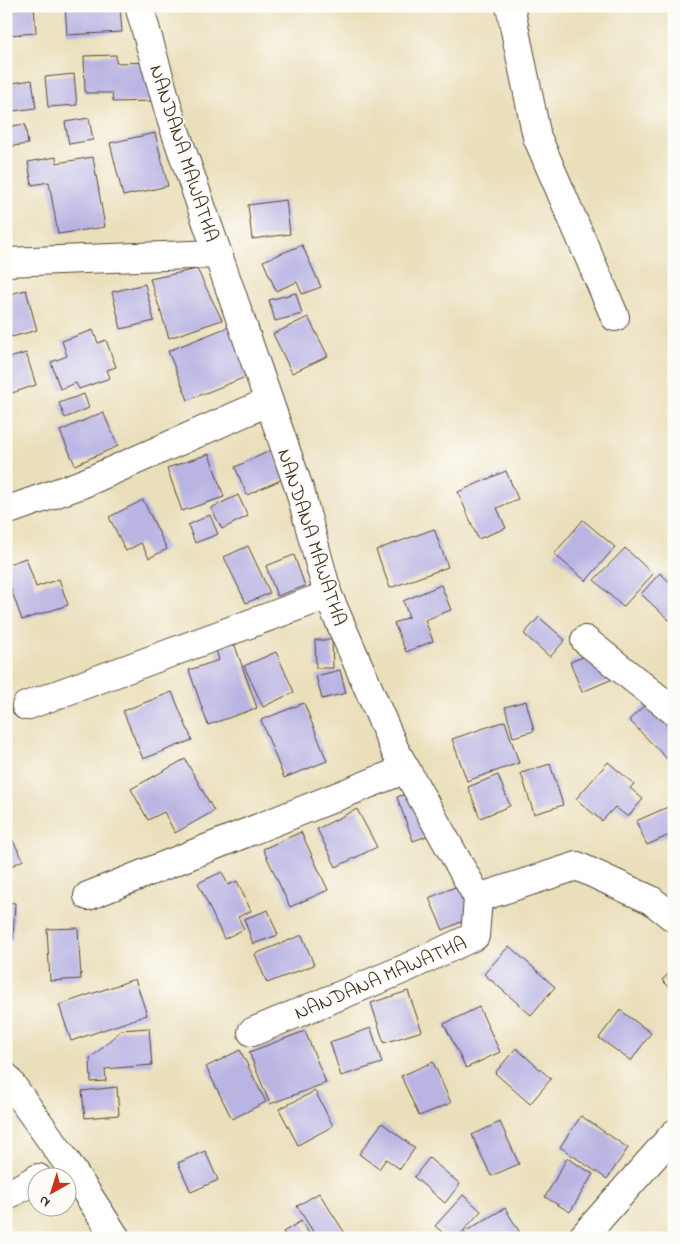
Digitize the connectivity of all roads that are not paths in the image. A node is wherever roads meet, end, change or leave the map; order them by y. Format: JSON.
{"nodes":[{"id":1,"x":139,"y":6,"type":"edge"},
{"id":2,"x":510,"y":6,"type":"edge"},
{"id":3,"x":217,"y":254,"type":"junction"},
{"id":4,"x":6,"y":262,"type":"edge"},
{"id":5,"x":615,"y":317,"type":"dead end"},
{"id":6,"x":268,"y":402,"type":"junction"},
{"id":7,"x":6,"y":511,"type":"edge"},
{"id":8,"x":328,"y":595,"type":"junction"},
{"id":9,"x":585,"y":640,"type":"dead end"},
{"id":10,"x":26,"y":706,"type":"dead end"},
{"id":11,"x":674,"y":711,"type":"edge"},
{"id":12,"x":406,"y":769,"type":"junction"},
{"id":13,"x":88,"y":896,"type":"dead end"},
{"id":14,"x":478,"y":898,"type":"junction"},
{"id":15,"x":674,"y":918,"type":"edge"},
{"id":16,"x":252,"y":1032,"type":"dead end"},
{"id":17,"x":6,"y":1077,"type":"edge"},
{"id":18,"x":674,"y":1134,"type":"edge"},
{"id":19,"x":66,"y":1162,"type":"junction"},
{"id":20,"x":59,"y":1166,"type":"edge"},
{"id":21,"x":28,"y":1183,"type":"edge"},
{"id":22,"x":6,"y":1196,"type":"edge"},
{"id":23,"x":116,"y":1238,"type":"edge"},
{"id":24,"x":582,"y":1238,"type":"edge"}],
"edges":[{"from":1,"to":3,"type":"street","name":"NANDANA MAWATHA"},
{"from":2,"to":5,"type":"street"},
{"from":3,"to":4,"type":"street"},
{"from":3,"to":6,"type":"street","name":"NANDANA MAWATHA"},
{"from":6,"to":7,"type":"street"},
{"from":6,"to":8,"type":"street","name":"NANDANA MAWATHA"},
{"from":8,"to":10,"type":"street"},
{"from":8,"to":12,"type":"street","name":"NANDANA MAWATHA"},
{"from":9,"to":11,"type":"street"},
{"from":12,"to":13,"type":"street"},
{"from":12,"to":14,"type":"street","name":"NANDANA MAWATHA"},
{"from":14,"to":15,"type":"street"},
{"from":14,"to":16,"type":"street","name":"NANDANA MAWATHA"},
{"from":17,"to":19,"type":"street"},
{"from":18,"to":24,"type":"street"},
{"from":19,"to":20,"type":"street"},
{"from":19,"to":23,"type":"street"},
{"from":21,"to":22,"type":"street"}]}
